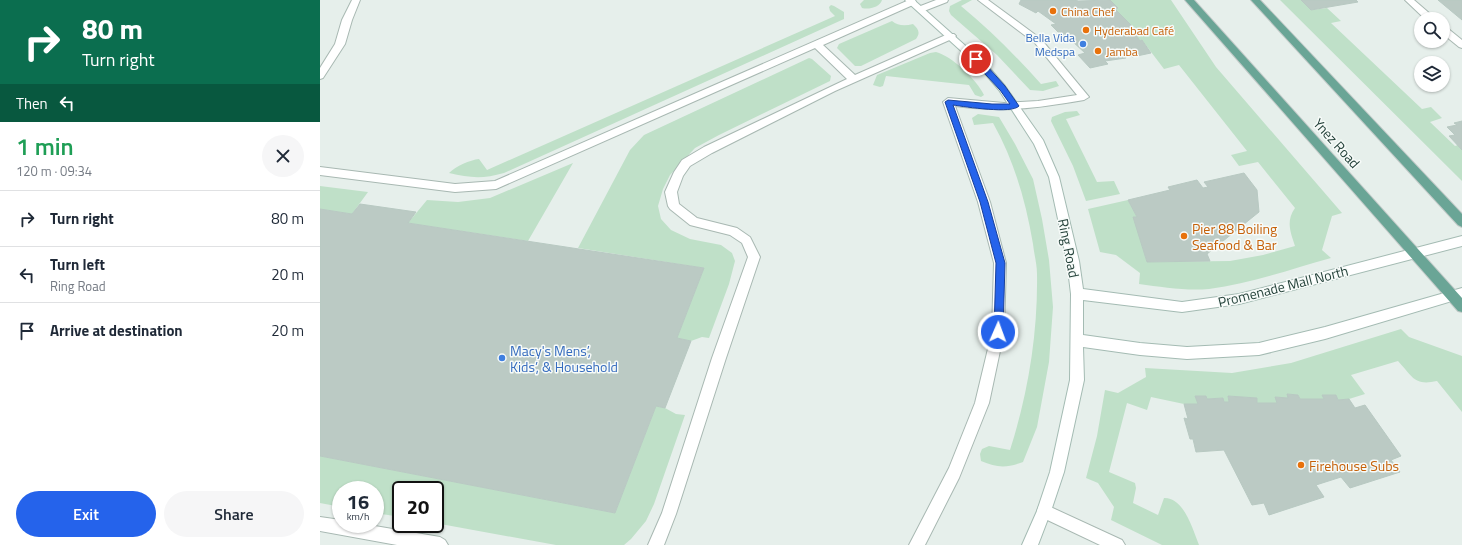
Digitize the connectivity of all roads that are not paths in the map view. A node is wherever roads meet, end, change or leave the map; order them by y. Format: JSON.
{"nodes":[{"id":1,"x":356,"y":0,"type":"edge"},
{"id":2,"x":944,"y":0,"type":"edge"},
{"id":3,"x":982,"y":0,"type":"edge"},
{"id":4,"x":1189,"y":0,"type":"edge"},
{"id":5,"x":1255,"y":0,"type":"edge"},
{"id":6,"x":1409,"y":0,"type":"edge"},
{"id":7,"x":910,"y":1,"type":"edge"},
{"id":8,"x":921,"y":9,"type":"junction"},
{"id":9,"x":1423,"y":12,"type":"edge"},
{"id":10,"x":1450,"y":35,"type":"edge"},
{"id":11,"x":951,"y":36,"type":"junction"},
{"id":12,"x":816,"y":44,"type":"junction"},
{"id":13,"x":1462,"y":45,"type":"edge"},
{"id":14,"x":320,"y":76,"type":"edge"},
{"id":15,"x":853,"y":79,"type":"junction"},
{"id":16,"x":1015,"y":106,"type":"junction"},
{"id":17,"x":320,"y":171,"type":"edge"},
{"id":18,"x":1462,"y":222,"type":"edge"},
{"id":19,"x":1462,"y":241,"type":"edge"},
{"id":20,"x":1415,"y":252,"type":"junction"},
{"id":21,"x":1077,"y":294,"type":"junction"},
{"id":22,"x":1457,"y":295,"type":"edge"},
{"id":23,"x":1462,"y":307,"type":"edge"},
{"id":24,"x":1077,"y":340,"type":"junction"},
{"id":25,"x":1044,"y":511,"type":"junction"},
{"id":26,"x":320,"y":524,"type":"edge"},
{"id":27,"x":440,"y":545,"type":"edge"},
{"id":28,"x":656,"y":545,"type":"edge"},
{"id":29,"x":917,"y":545,"type":"edge"},
{"id":30,"x":1030,"y":545,"type":"edge"},
{"id":31,"x":1117,"y":545,"type":"edge"}],
"edges":[{"from":1,"to":14,"type":"street"},
{"from":2,"to":8,"type":"street"},
{"from":3,"to":16,"type":"street"},
{"from":4,"to":20,"type":"main road","name":"Ynez Road"},
{"from":5,"to":18,"type":"main road"},
{"from":6,"to":9,"type":"street"},
{"from":7,"to":8,"type":"street","name":"Ring Road"},
{"from":7,"to":12,"type":"street"},
{"from":8,"to":11,"type":"street","name":"Ring Road"},
{"from":10,"to":13,"type":"street"},
{"from":11,"to":15,"type":"street"},
{"from":11,"to":16,"type":"street","name":"Ring Road"},
{"from":12,"to":15,"type":"street"},
{"from":12,"to":17,"type":"street"},
{"from":15,"to":28,"type":"street"},
{"from":16,"to":21,"type":"street","name":"Ring Road"},
{"from":16,"to":29,"type":"street"},
{"from":19,"to":20,"type":"street","name":"Promenade Mall North"},
{"from":20,"to":21,"type":"street","name":"Promenade Mall North"},
{"from":20,"to":22,"type":"main road","name":"Ynez Road"},
{"from":21,"to":24,"type":"street","name":"Ring Road"},
{"from":22,"to":23,"type":"main road","name":"Ynez Road"},
{"from":22,"to":24,"type":"street"},
{"from":24,"to":25,"type":"street","name":"Ring Road"},
{"from":25,"to":30,"type":"street","name":"Ring Road"},
{"from":25,"to":31,"type":"street"},
{"from":26,"to":27,"type":"street"}]}
